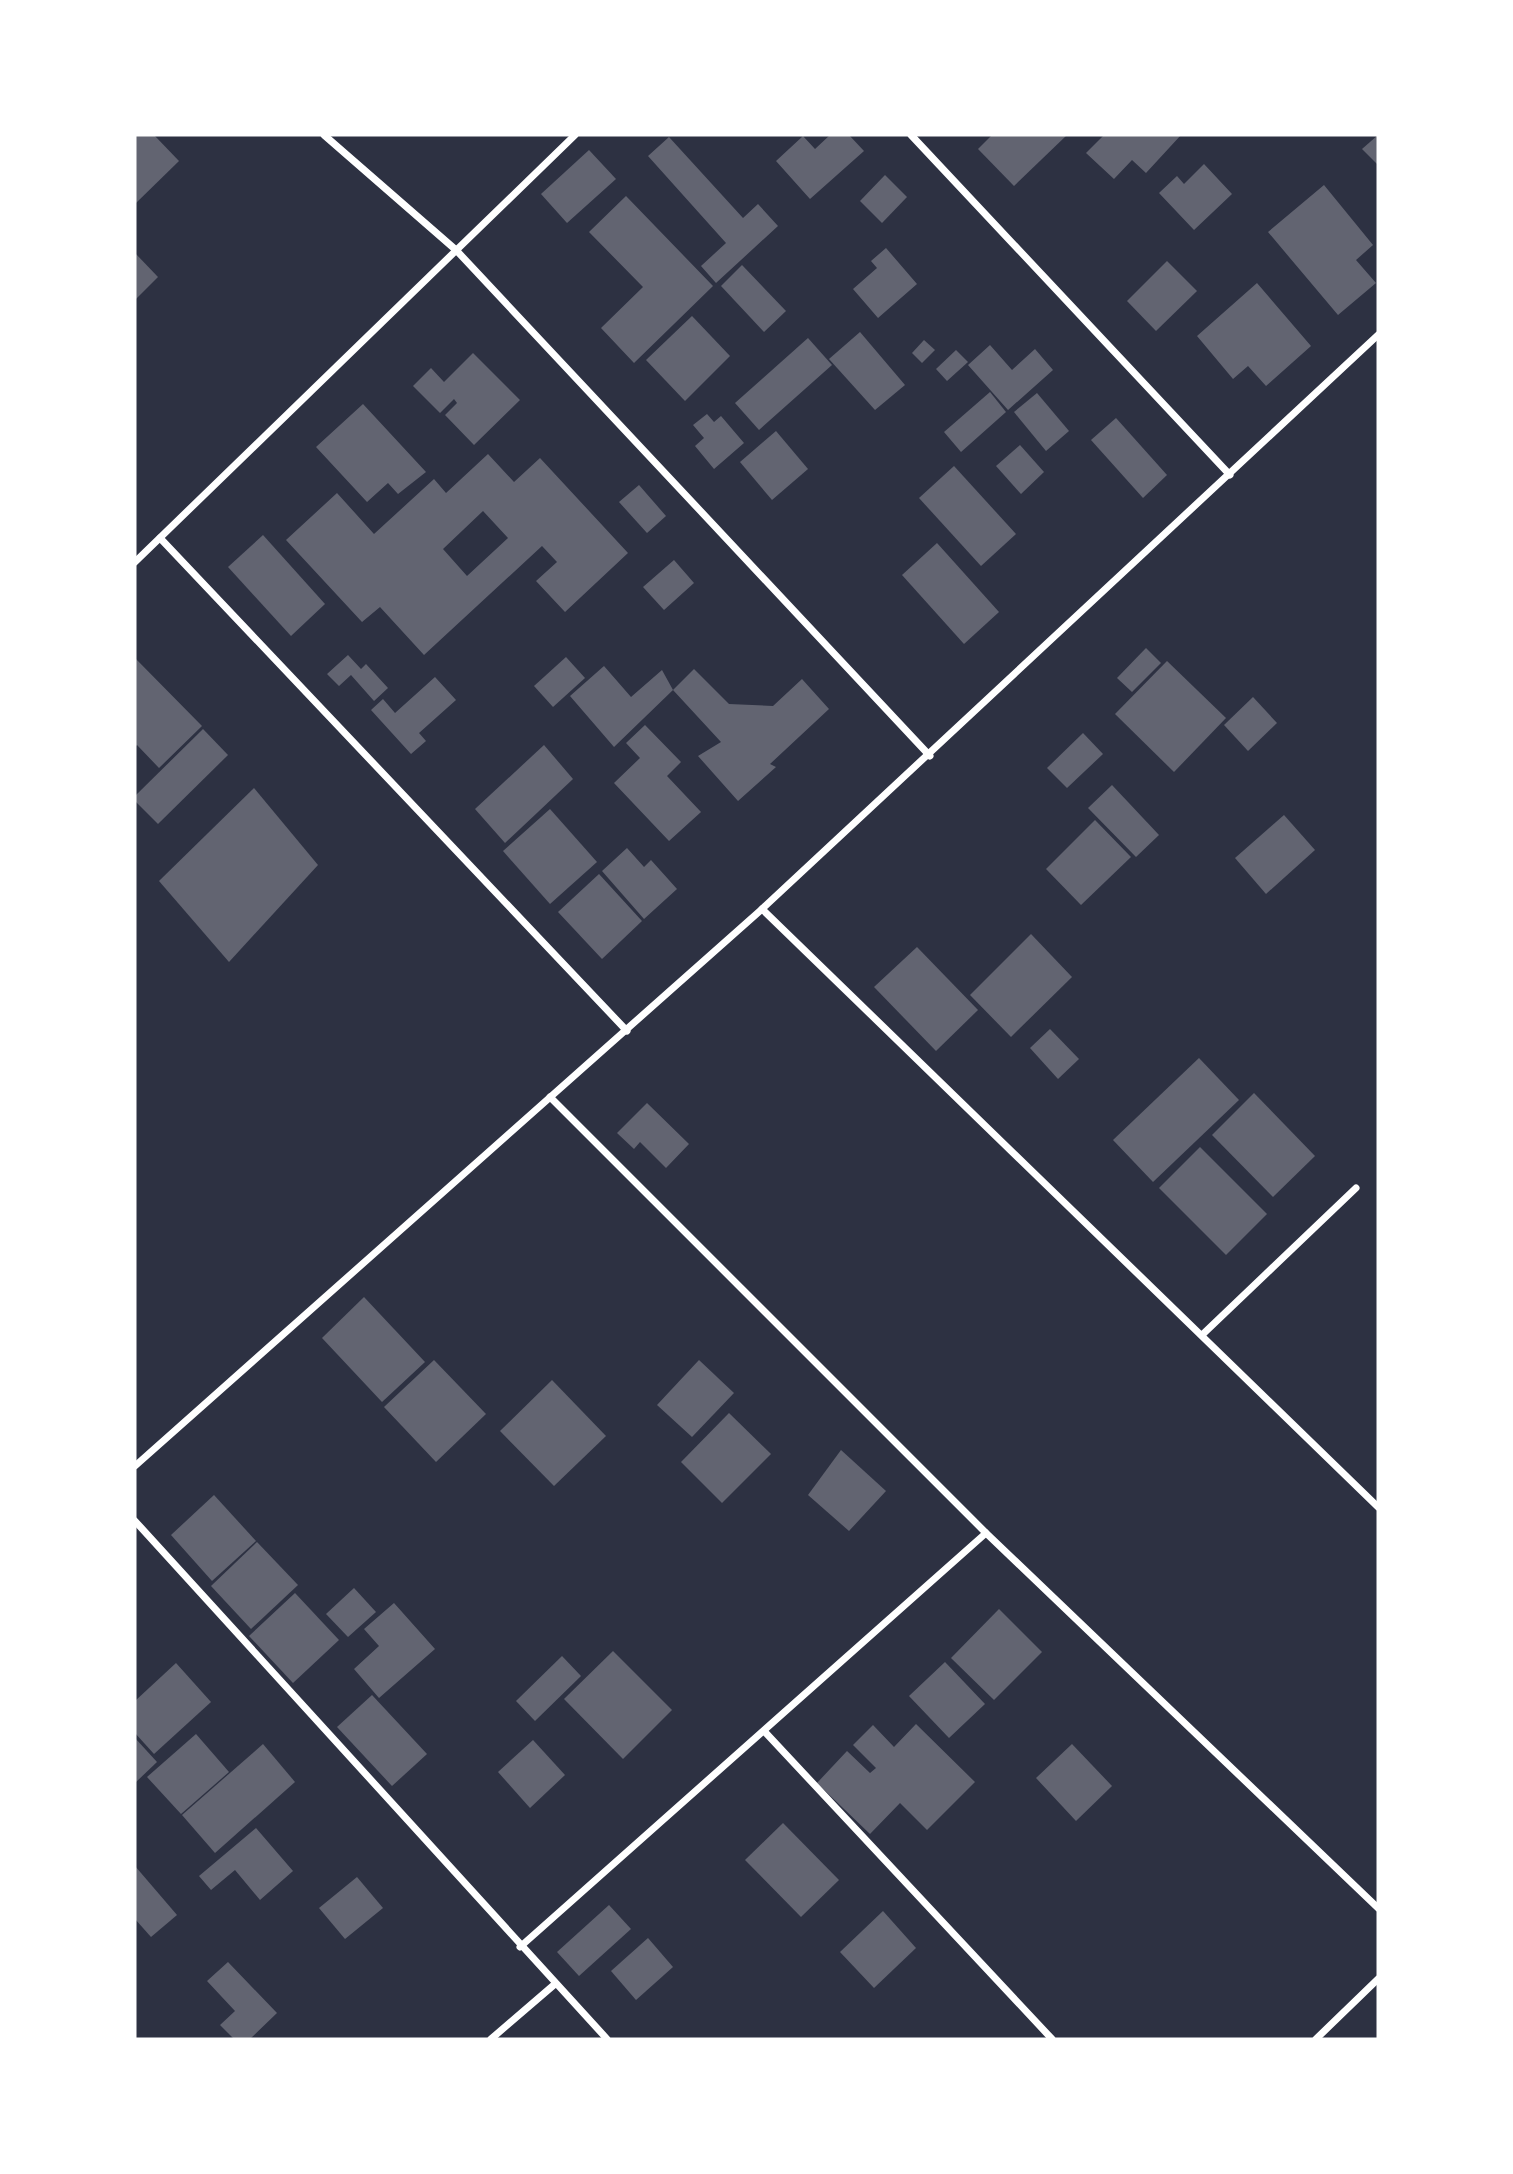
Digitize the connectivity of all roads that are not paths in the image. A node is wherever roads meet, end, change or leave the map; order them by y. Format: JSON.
{"nodes":[{"id":1,"x":324,"y":135,"type":"edge"},
{"id":2,"x":575,"y":135,"type":"edge"},
{"id":3,"x":911,"y":135,"type":"edge"},
{"id":4,"x":456,"y":250,"type":"junction"},
{"id":5,"x":1378,"y":335,"type":"edge"},
{"id":6,"x":1230,"y":475,"type":"junction"},
{"id":7,"x":160,"y":538,"type":"junction"},
{"id":8,"x":135,"y":562,"type":"edge"},
{"id":9,"x":930,"y":756,"type":"junction"},
{"id":10,"x":762,"y":909,"type":"junction"},
{"id":11,"x":627,"y":1031,"type":"junction"},
{"id":12,"x":550,"y":1097,"type":"junction"},
{"id":13,"x":1356,"y":1188,"type":"dead end"},
{"id":14,"x":1202,"y":1335,"type":"junction"},
{"id":15,"x":135,"y":1452,"type":"edge"},
{"id":16,"x":141,"y":1460,"type":"junction"},
{"id":17,"x":135,"y":1466,"type":"edge"},
{"id":18,"x":1378,"y":1507,"type":"edge"},
{"id":19,"x":135,"y":1521,"type":"edge"},
{"id":20,"x":986,"y":1532,"type":"junction"},
{"id":21,"x":764,"y":1731,"type":"junction"},
{"id":22,"x":1378,"y":1908,"type":"edge"},
{"id":23,"x":520,"y":1947,"type":"junction"},
{"id":24,"x":1378,"y":1979,"type":"edge"},
{"id":25,"x":555,"y":1984,"type":"junction"},
{"id":26,"x":491,"y":2039,"type":"edge"},
{"id":27,"x":607,"y":2039,"type":"edge"},
{"id":28,"x":1052,"y":2039,"type":"edge"},
{"id":29,"x":1316,"y":2039,"type":"edge"}],
"edges":[{"from":1,"to":4,"type":"street"},
{"from":2,"to":4,"type":"street"},
{"from":3,"to":6,"type":"street"},
{"from":4,"to":7,"type":"street"},
{"from":4,"to":9,"type":"street"},
{"from":5,"to":6,"type":"street"},
{"from":6,"to":9,"type":"street"},
{"from":7,"to":8,"type":"street"},
{"from":7,"to":11,"type":"street"},
{"from":9,"to":10,"type":"street"},
{"from":10,"to":11,"type":"street"},
{"from":10,"to":14,"type":"street"},
{"from":11,"to":12,"type":"street"},
{"from":12,"to":16,"type":"street"},
{"from":12,"to":20,"type":"street"},
{"from":13,"to":14,"type":"street"},
{"from":14,"to":18,"type":"street"},
{"from":15,"to":16,"type":"street"},
{"from":16,"to":17,"type":"street"},
{"from":19,"to":23,"type":"street"},
{"from":20,"to":21,"type":"street"},
{"from":20,"to":22,"type":"street"},
{"from":21,"to":23,"type":"street"},
{"from":21,"to":28,"type":"street"},
{"from":23,"to":25,"type":"street"},
{"from":24,"to":29,"type":"street"},
{"from":25,"to":26,"type":"street"},
{"from":25,"to":27,"type":"street"}]}
